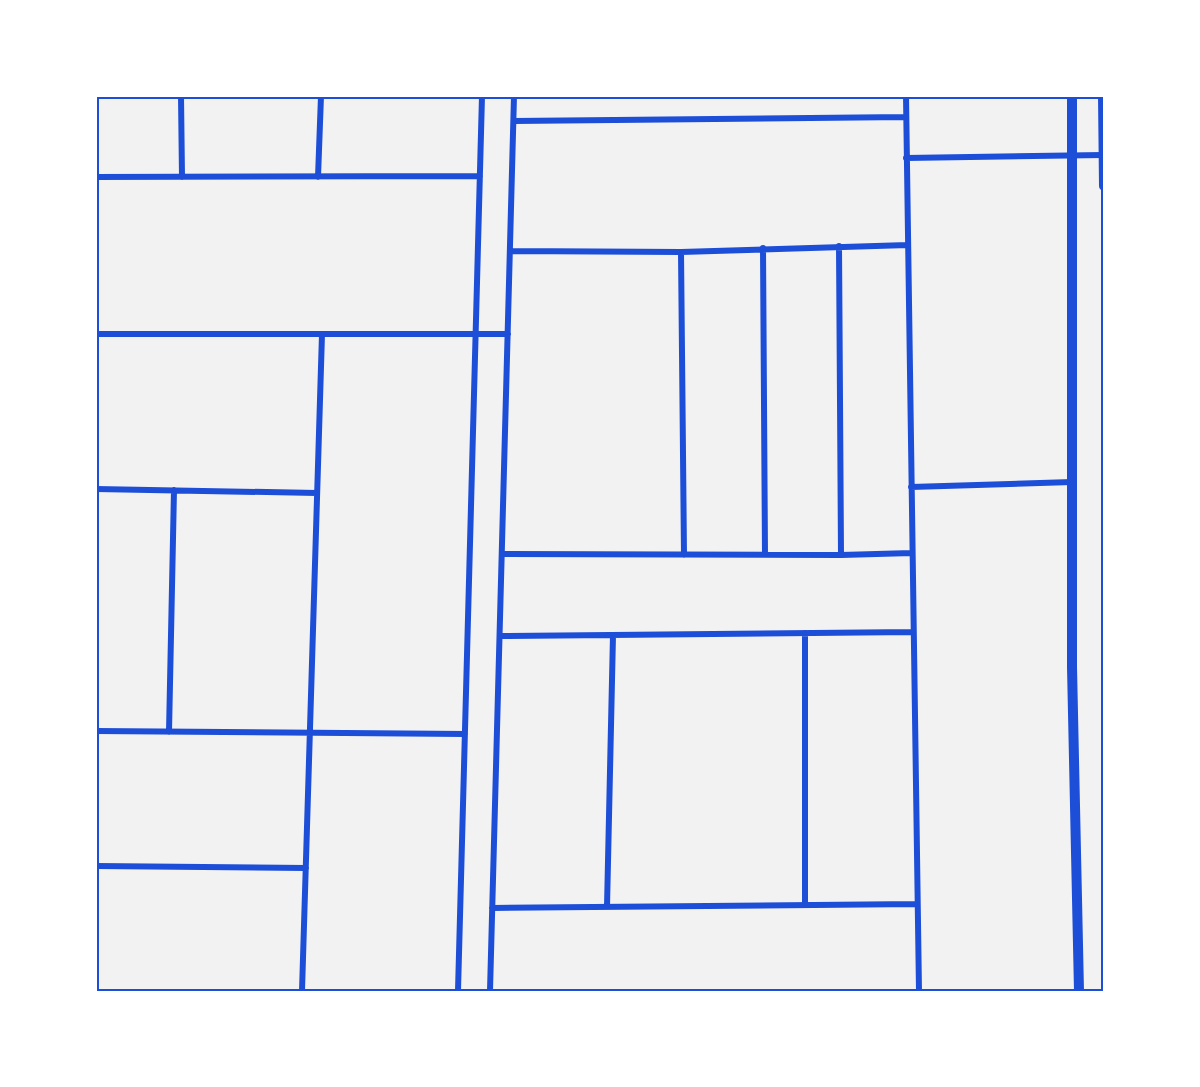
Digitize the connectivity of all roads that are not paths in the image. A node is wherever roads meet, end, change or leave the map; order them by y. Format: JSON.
{"nodes":[{"id":1,"x":181,"y":96,"type":"edge"},
{"id":2,"x":321,"y":96,"type":"edge"},
{"id":3,"x":482,"y":96,"type":"edge"},
{"id":4,"x":514,"y":96,"type":"edge"},
{"id":5,"x":906,"y":96,"type":"edge"},
{"id":6,"x":1072,"y":96,"type":"edge"},
{"id":7,"x":1103,"y":96,"type":"edge"},
{"id":8,"x":906,"y":117,"type":"junction"},
{"id":9,"x":513,"y":121,"type":"junction"},
{"id":10,"x":1104,"y":155,"type":"edge"},
{"id":11,"x":1072,"y":156,"type":"junction"},
{"id":12,"x":906,"y":158,"type":"junction"},
{"id":13,"x":480,"y":176,"type":"junction"},
{"id":14,"x":96,"y":177,"type":"edge"},
{"id":15,"x":182,"y":177,"type":"junction"},
{"id":16,"x":318,"y":177,"type":"junction"},
{"id":17,"x":1104,"y":186,"type":"edge"},
{"id":18,"x":908,"y":245,"type":"junction"},
{"id":19,"x":839,"y":246,"type":"junction"},
{"id":20,"x":763,"y":248,"type":"junction"},
{"id":21,"x":510,"y":251,"type":"junction"},
{"id":22,"x":681,"y":252,"type":"junction"},
{"id":23,"x":96,"y":334,"type":"edge"},
{"id":24,"x":322,"y":334,"type":"junction"},
{"id":25,"x":476,"y":334,"type":"junction"},
{"id":26,"x":508,"y":334,"type":"junction"},
{"id":27,"x":1072,"y":482,"type":"junction"},
{"id":28,"x":911,"y":487,"type":"junction"},
{"id":29,"x":96,"y":489,"type":"edge"},
{"id":30,"x":174,"y":490,"type":"junction"},
{"id":31,"x":317,"y":493,"type":"junction"},
{"id":32,"x":912,"y":553,"type":"junction"},
{"id":33,"x":502,"y":554,"type":"junction"},
{"id":34,"x":684,"y":555,"type":"junction"},
{"id":35,"x":765,"y":555,"type":"junction"},
{"id":36,"x":841,"y":555,"type":"junction"},
{"id":37,"x":913,"y":632,"type":"junction"},
{"id":38,"x":805,"y":633,"type":"junction"},
{"id":39,"x":613,"y":635,"type":"junction"},
{"id":40,"x":500,"y":636,"type":"junction"},
{"id":41,"x":96,"y":731,"type":"edge"},
{"id":42,"x":169,"y":732,"type":"junction"},
{"id":43,"x":310,"y":733,"type":"junction"},
{"id":44,"x":465,"y":734,"type":"junction"},
{"id":45,"x":96,"y":866,"type":"edge"},
{"id":46,"x":306,"y":868,"type":"junction"},
{"id":47,"x":917,"y":904,"type":"junction"},
{"id":48,"x":805,"y":905,"type":"junction"},
{"id":49,"x":607,"y":907,"type":"junction"},
{"id":50,"x":492,"y":908,"type":"junction"},
{"id":51,"x":302,"y":991,"type":"edge"},
{"id":52,"x":458,"y":991,"type":"edge"},
{"id":53,"x":490,"y":991,"type":"edge"},
{"id":54,"x":919,"y":991,"type":"edge"},
{"id":55,"x":1079,"y":991,"type":"edge"}],
"edges":[{"from":1,"to":15,"type":"street"},
{"from":2,"to":16,"type":"street"},
{"from":3,"to":13,"type":"street"},
{"from":4,"to":9,"type":"street"},
{"from":5,"to":8,"type":"street"},
{"from":6,"to":11,"type":"street"},
{"from":7,"to":10,"type":"street"},
{"from":8,"to":9,"type":"street"},
{"from":8,"to":12,"type":"street"},
{"from":9,"to":21,"type":"street"},
{"from":10,"to":11,"type":"street"},
{"from":10,"to":17,"type":"street"},
{"from":11,"to":12,"type":"street"},
{"from":11,"to":27,"type":"street"},
{"from":12,"to":18,"type":"street"},
{"from":13,"to":16,"type":"street"},
{"from":13,"to":25,"type":"street"},
{"from":14,"to":15,"type":"street"},
{"from":15,"to":16,"type":"street"},
{"from":18,"to":19,"type":"street"},
{"from":18,"to":28,"type":"street"},
{"from":19,"to":20,"type":"street"},
{"from":19,"to":36,"type":"street"},
{"from":20,"to":22,"type":"street"},
{"from":20,"to":35,"type":"street"},
{"from":21,"to":22,"type":"street"},
{"from":21,"to":26,"type":"street"},
{"from":22,"to":34,"type":"street"},
{"from":23,"to":24,"type":"street"},
{"from":24,"to":25,"type":"street"},
{"from":24,"to":31,"type":"street"},
{"from":25,"to":26,"type":"street"},
{"from":25,"to":44,"type":"street"},
{"from":26,"to":33,"type":"street"},
{"from":27,"to":28,"type":"street"},
{"from":27,"to":55,"type":"street"},
{"from":28,"to":32,"type":"street"},
{"from":29,"to":30,"type":"street"},
{"from":30,"to":31,"type":"street"},
{"from":30,"to":42,"type":"street"},
{"from":31,"to":43,"type":"street"},
{"from":32,"to":36,"type":"street"},
{"from":32,"to":37,"type":"street"},
{"from":33,"to":34,"type":"street"},
{"from":33,"to":40,"type":"street"},
{"from":34,"to":35,"type":"street"},
{"from":35,"to":36,"type":"street"},
{"from":37,"to":38,"type":"street"},
{"from":37,"to":47,"type":"street"},
{"from":38,"to":39,"type":"street"},
{"from":38,"to":48,"type":"street"},
{"from":39,"to":40,"type":"street"},
{"from":39,"to":49,"type":"street"},
{"from":40,"to":50,"type":"street"},
{"from":41,"to":42,"type":"street"},
{"from":42,"to":43,"type":"street"},
{"from":43,"to":44,"type":"street"},
{"from":43,"to":46,"type":"street"},
{"from":44,"to":52,"type":"street"},
{"from":45,"to":46,"type":"street"},
{"from":46,"to":51,"type":"street"},
{"from":47,"to":48,"type":"street"},
{"from":47,"to":54,"type":"street"},
{"from":48,"to":49,"type":"street"},
{"from":49,"to":50,"type":"street"},
{"from":50,"to":53,"type":"street"}]}
